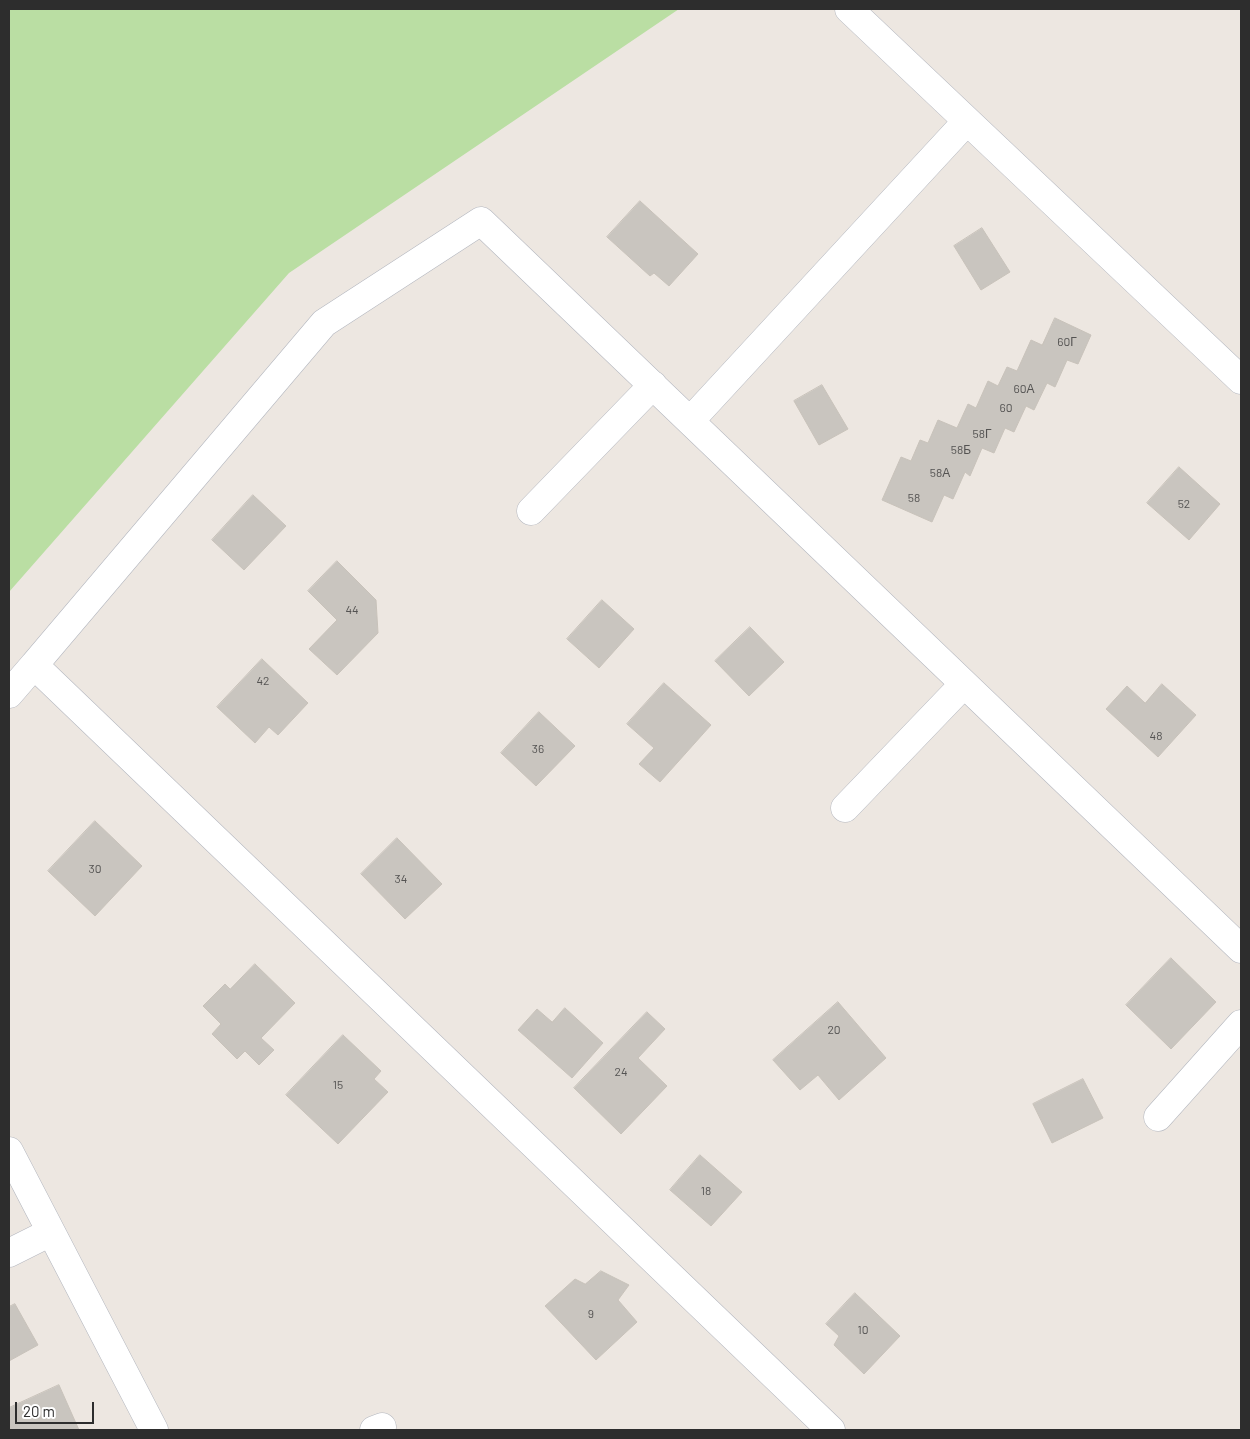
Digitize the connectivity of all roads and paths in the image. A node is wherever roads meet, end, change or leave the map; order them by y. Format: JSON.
{"nodes":[{"id":1,"x":849,"y":9,"type":"edge"},
{"id":2,"x":967,"y":122,"type":"junction"},
{"id":3,"x":1241,"y":380,"type":"edge"},
{"id":4,"x":653,"y":385,"type":"junction"},
{"id":5,"x":690,"y":421,"type":"junction"},
{"id":6,"x":531,"y":511,"type":"dead end"},
{"id":7,"x":34,"y":665,"type":"junction"},
{"id":8,"x":964,"y":684,"type":"junction"},
{"id":9,"x":9,"y":694,"type":"edge"},
{"id":10,"x":845,"y":808,"type":"dead end"},
{"id":11,"x":1241,"y":949,"type":"edge"},
{"id":12,"x":1241,"y":1024,"type":"edge"},
{"id":13,"x":1158,"y":1116,"type":"dead end"},
{"id":14,"x":9,"y":1151,"type":"edge"},
{"id":15,"x":51,"y":1232,"type":"junction"},
{"id":16,"x":9,"y":1253,"type":"edge"},
{"id":17,"x":154,"y":1430,"type":"edge"},
{"id":18,"x":830,"y":1430,"type":"edge"}],
"edges":[{"from":1,"to":2,"type":"street"},
{"from":2,"to":3,"type":"street"},
{"from":2,"to":5,"type":"street"},
{"from":4,"to":5,"type":"street"},
{"from":4,"to":6,"type":"street"},
{"from":4,"to":7,"type":"street"},
{"from":5,"to":8,"type":"street"},
{"from":7,"to":9,"type":"street"},
{"from":7,"to":18,"type":"street"},
{"from":8,"to":10,"type":"street"},
{"from":8,"to":11,"type":"street"},
{"from":12,"to":13,"type":"street"},
{"from":14,"to":15,"type":"street"},
{"from":15,"to":16,"type":"street"},
{"from":15,"to":17,"type":"street"}]}
